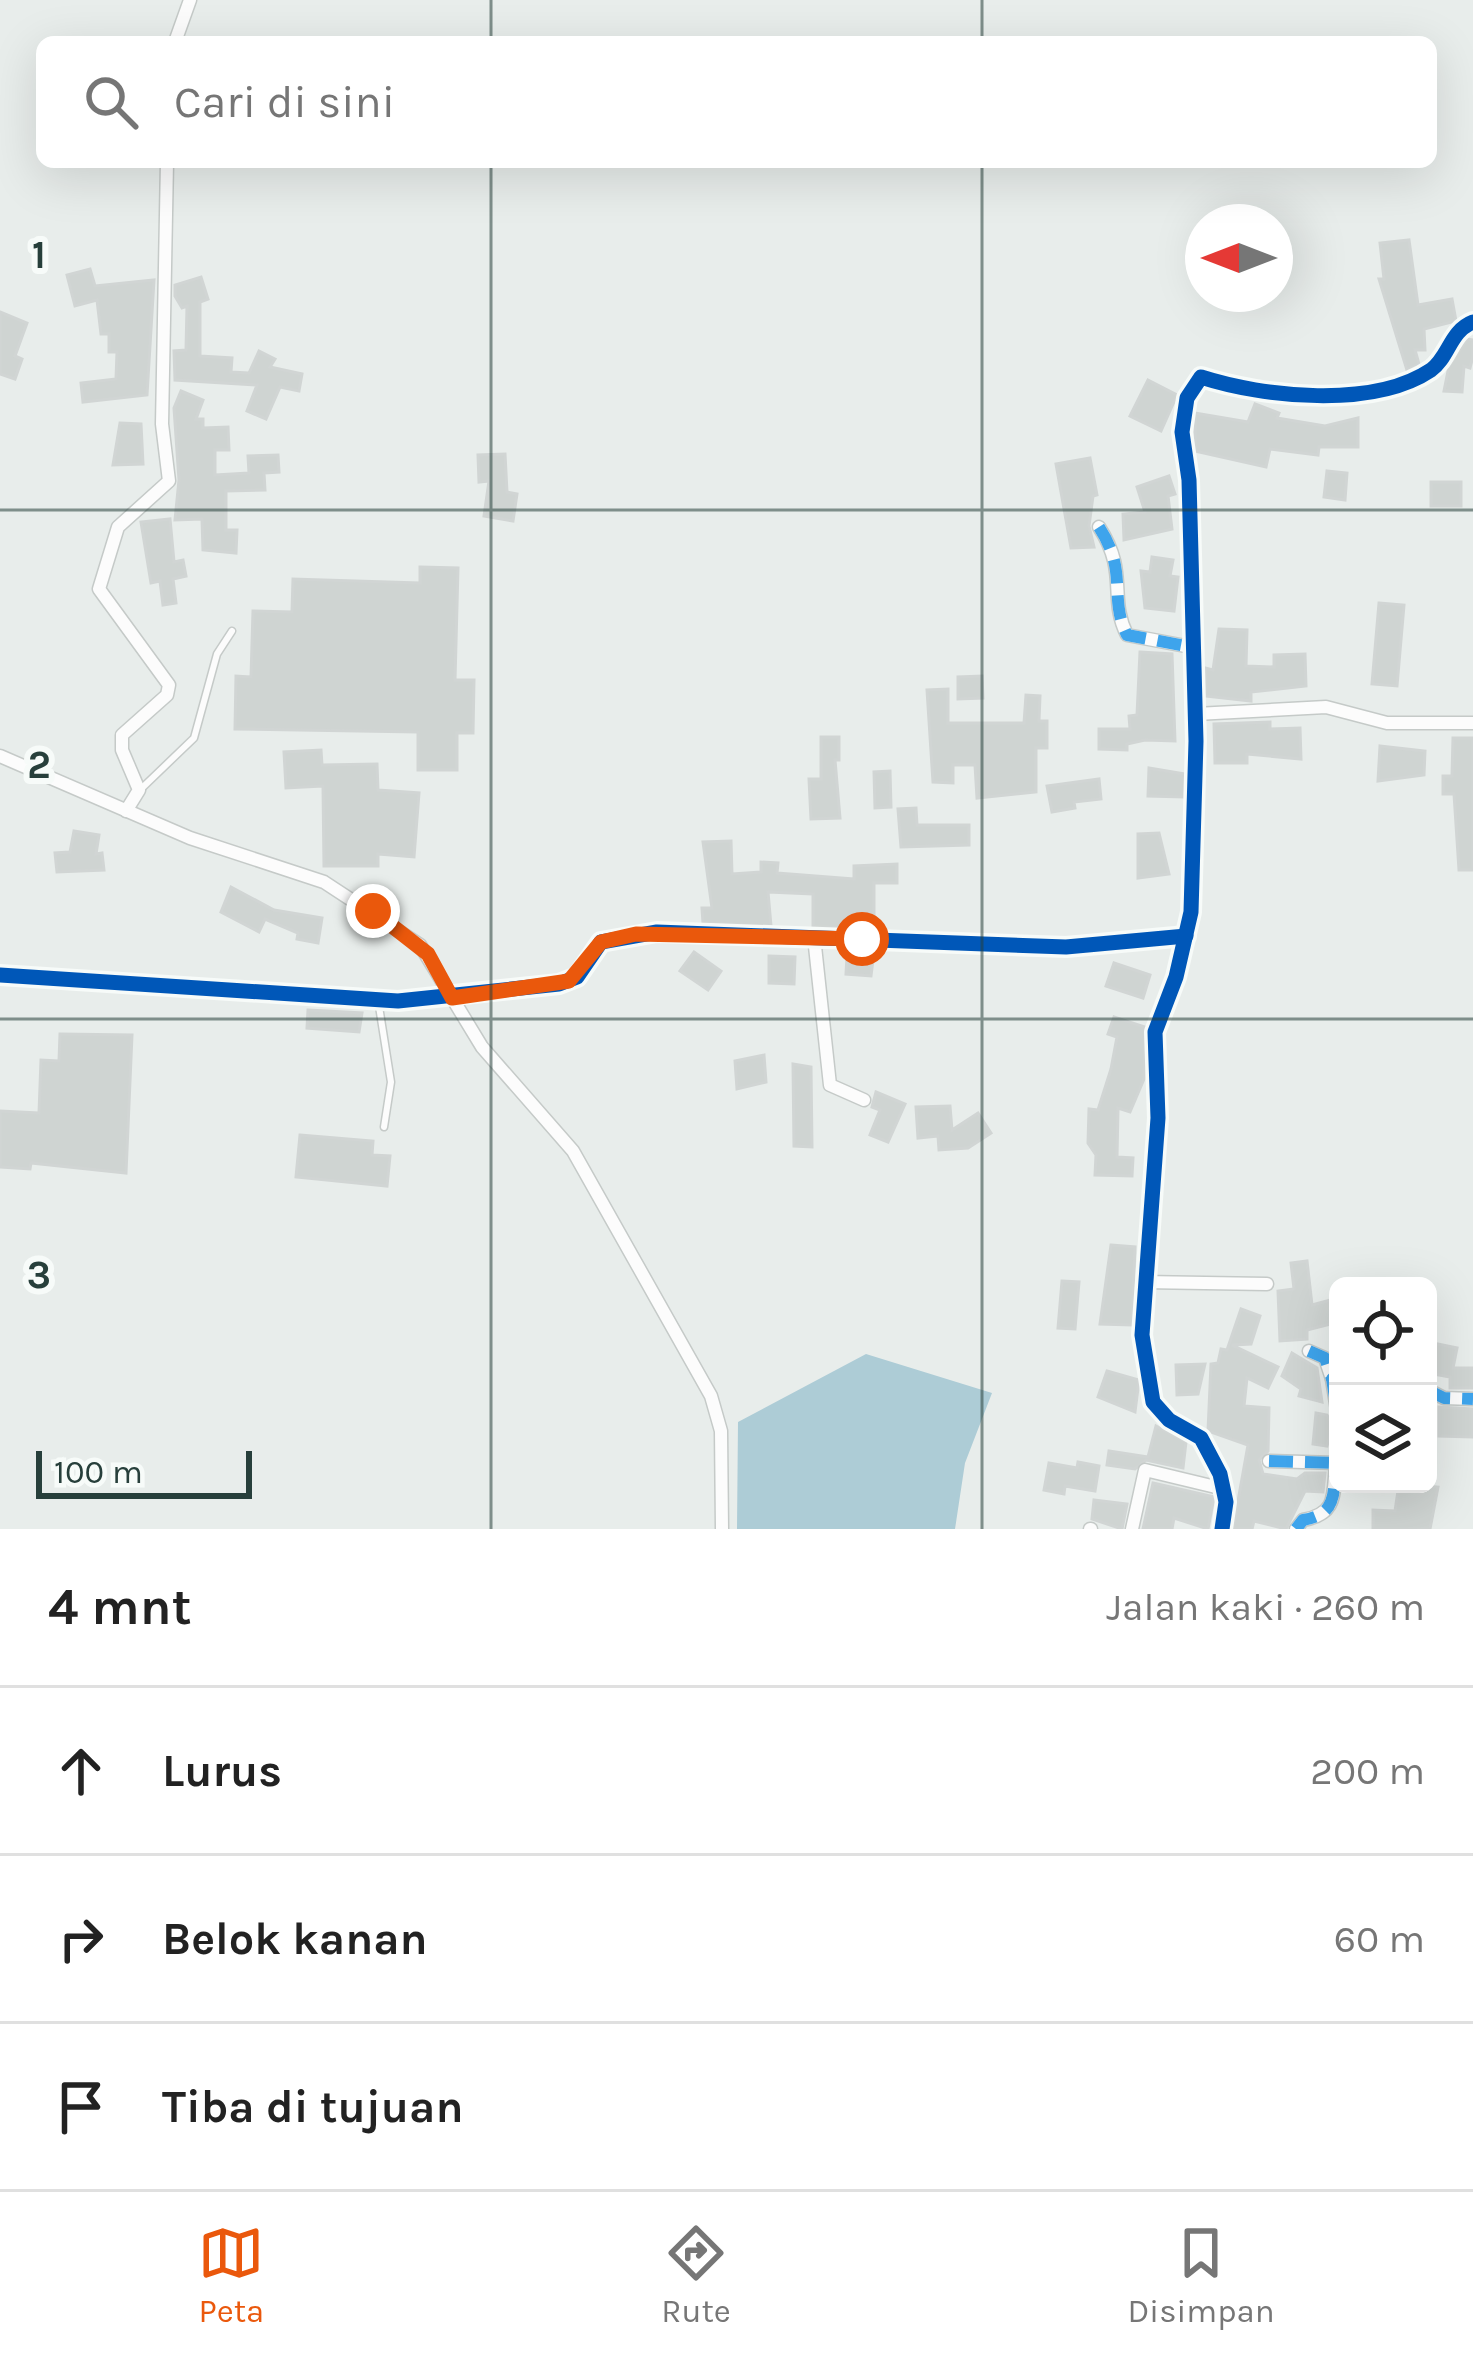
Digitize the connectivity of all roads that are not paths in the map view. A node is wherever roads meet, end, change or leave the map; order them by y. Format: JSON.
{"nodes":[{"id":1,"x":190,"y":0,"type":"edge"},
{"id":2,"x":177,"y":36,"type":"edge"},
{"id":3,"x":167,"y":168,"type":"edge"},
{"id":4,"x":1473,"y":322,"type":"edge"},
{"id":5,"x":1100,"y":527,"type":"dead end"},
{"id":6,"x":232,"y":631,"type":"dead end"},
{"id":7,"x":1191,"y":647,"type":"junction"},
{"id":8,"x":1196,"y":714,"type":"junction"},
{"id":9,"x":1473,"y":723,"type":"edge"},
{"id":10,"x":0,"y":756,"type":"edge"},
{"id":11,"x":139,"y":790,"type":"junction"},
{"id":12,"x":126,"y":812,"type":"junction"},
{"id":13,"x":1186,"y":936,"type":"junction"},
{"id":14,"x":814,"y":937,"type":"junction"},
{"id":15,"x":0,"y":974,"type":"edge"},
{"id":16,"x":452,"y":998,"type":"junction"},
{"id":17,"x":378,"y":1000,"type":"junction"},
{"id":18,"x":864,"y":1100,"type":"dead end"},
{"id":19,"x":384,"y":1127,"type":"dead end"},
{"id":20,"x":1143,"y":1282,"type":"junction"},
{"id":21,"x":1267,"y":1284,"type":"dead end"},
{"id":22,"x":1309,"y":1351,"type":"dead end"},
{"id":23,"x":1329,"y":1366,"type":"edge"},
{"id":24,"x":1437,"y":1394,"type":"edge"},
{"id":25,"x":1473,"y":1399,"type":"edge"},
{"id":26,"x":1269,"y":1460,"type":"dead end"},
{"id":27,"x":1329,"y":1463,"type":"edge"},
{"id":28,"x":1224,"y":1489,"type":"junction"},
{"id":29,"x":1333,"y":1493,"type":"edge"},
{"id":30,"x":722,"y":1529,"type":"edge"},
{"id":31,"x":1132,"y":1529,"type":"edge"},
{"id":32,"x":1222,"y":1529,"type":"edge"},
{"id":33,"x":1296,"y":1529,"type":"edge"}],
"edges":[{"from":1,"to":2,"type":"street"},
{"from":3,"to":11,"type":"street"},
{"from":4,"to":7,"type":"street"},
{"from":5,"to":7,"type":"street"},
{"from":6,"to":11,"type":"lane"},
{"from":7,"to":8,"type":"street"},
{"from":8,"to":9,"type":"street"},
{"from":8,"to":13,"type":"street"},
{"from":10,"to":12,"type":"street"},
{"from":11,"to":12,"type":"street"},
{"from":12,"to":16,"type":"street"},
{"from":13,"to":14,"type":"street"},
{"from":13,"to":20,"type":"street"},
{"from":14,"to":16,"type":"street"},
{"from":14,"to":18,"type":"street"},
{"from":15,"to":17,"type":"street"},
{"from":16,"to":17,"type":"street"},
{"from":16,"to":30,"type":"street"},
{"from":17,"to":19,"type":"lane"},
{"from":20,"to":21,"type":"street"},
{"from":20,"to":28,"type":"street"},
{"from":22,"to":23,"type":"street"},
{"from":24,"to":25,"type":"street"},
{"from":26,"to":27,"type":"street"},
{"from":28,"to":31,"type":"street"},
{"from":28,"to":32,"type":"street"},
{"from":29,"to":33,"type":"street"}]}
